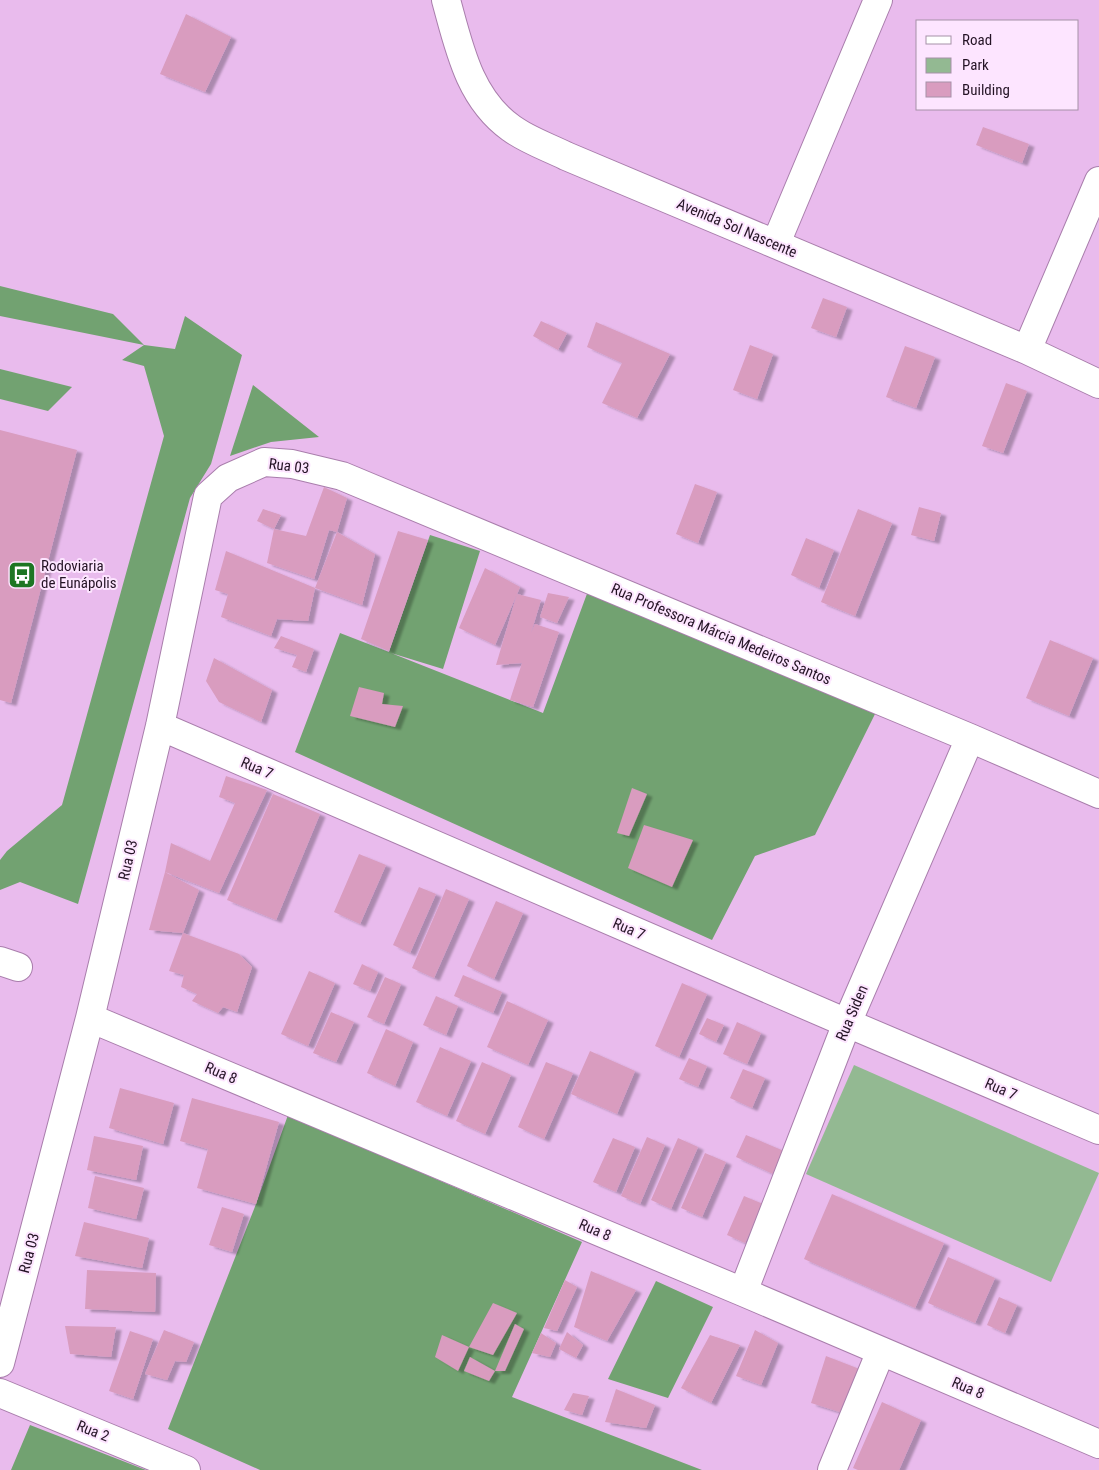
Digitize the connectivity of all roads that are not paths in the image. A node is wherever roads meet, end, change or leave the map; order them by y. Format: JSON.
{"nodes":[{"id":1,"x":446,"y":0,"type":"edge"},
{"id":2,"x":878,"y":0,"type":"edge"},
{"id":3,"x":1099,"y":181,"type":"edge"},
{"id":4,"x":776,"y":243,"type":"junction"},
{"id":5,"x":1026,"y":350,"type":"junction"},
{"id":6,"x":1099,"y":384,"type":"edge"},
{"id":7,"x":342,"y":476,"type":"joint"},
{"id":8,"x":160,"y":726,"type":"junction"},
{"id":9,"x":970,"y":738,"type":"junction"},
{"id":10,"x":1099,"y":794,"type":"edge"},
{"id":11,"x":90,"y":1018,"type":"junction"},
{"id":12,"x":847,"y":1024,"type":"junction"},
{"id":13,"x":1099,"y":1130,"type":"edge"},
{"id":14,"x":743,"y":1292,"type":"junction"},
{"id":15,"x":881,"y":1351,"type":"junction"},
{"id":16,"x":0,"y":1363,"type":"edge"},
{"id":17,"x":0,"y":1393,"type":"edge"},
{"id":18,"x":1099,"y":1444,"type":"edge"},
{"id":19,"x":186,"y":1470,"type":"edge"},
{"id":20,"x":832,"y":1470,"type":"edge"}],
"edges":[{"from":1,"to":4,"type":"street","name":"Avenida Sol Nascente"},
{"from":2,"to":4,"type":"street"},
{"from":3,"to":5,"type":"street"},
{"from":4,"to":5,"type":"street","name":"Avenida Sol Nascente"},
{"from":5,"to":6,"type":"street","name":"Avenida Sol Nascente"},
{"from":7,"to":8,"type":"street","name":"Rua 03"},
{"from":7,"to":9,"type":"street","name":"Rua Professora Márcia Medeiros Santos"},
{"from":8,"to":11,"type":"street","name":"Rua 03"},
{"from":8,"to":12,"type":"street","name":"Rua 7"},
{"from":9,"to":10,"type":"street","name":"Rua Professora Márcia Medeiros Santos"},
{"from":9,"to":12,"type":"street","name":"Rua Siden"},
{"from":11,"to":14,"type":"street","name":"Rua 8"},
{"from":11,"to":16,"type":"street","name":"Rua 03"},
{"from":12,"to":13,"type":"street","name":"Rua 7"},
{"from":12,"to":14,"type":"street","name":"Rua Siden"},
{"from":14,"to":15,"type":"street","name":"Rua 8"},
{"from":15,"to":18,"type":"street","name":"Rua 8"},
{"from":15,"to":20,"type":"street"},
{"from":17,"to":19,"type":"street","name":"Rua 2"}]}
